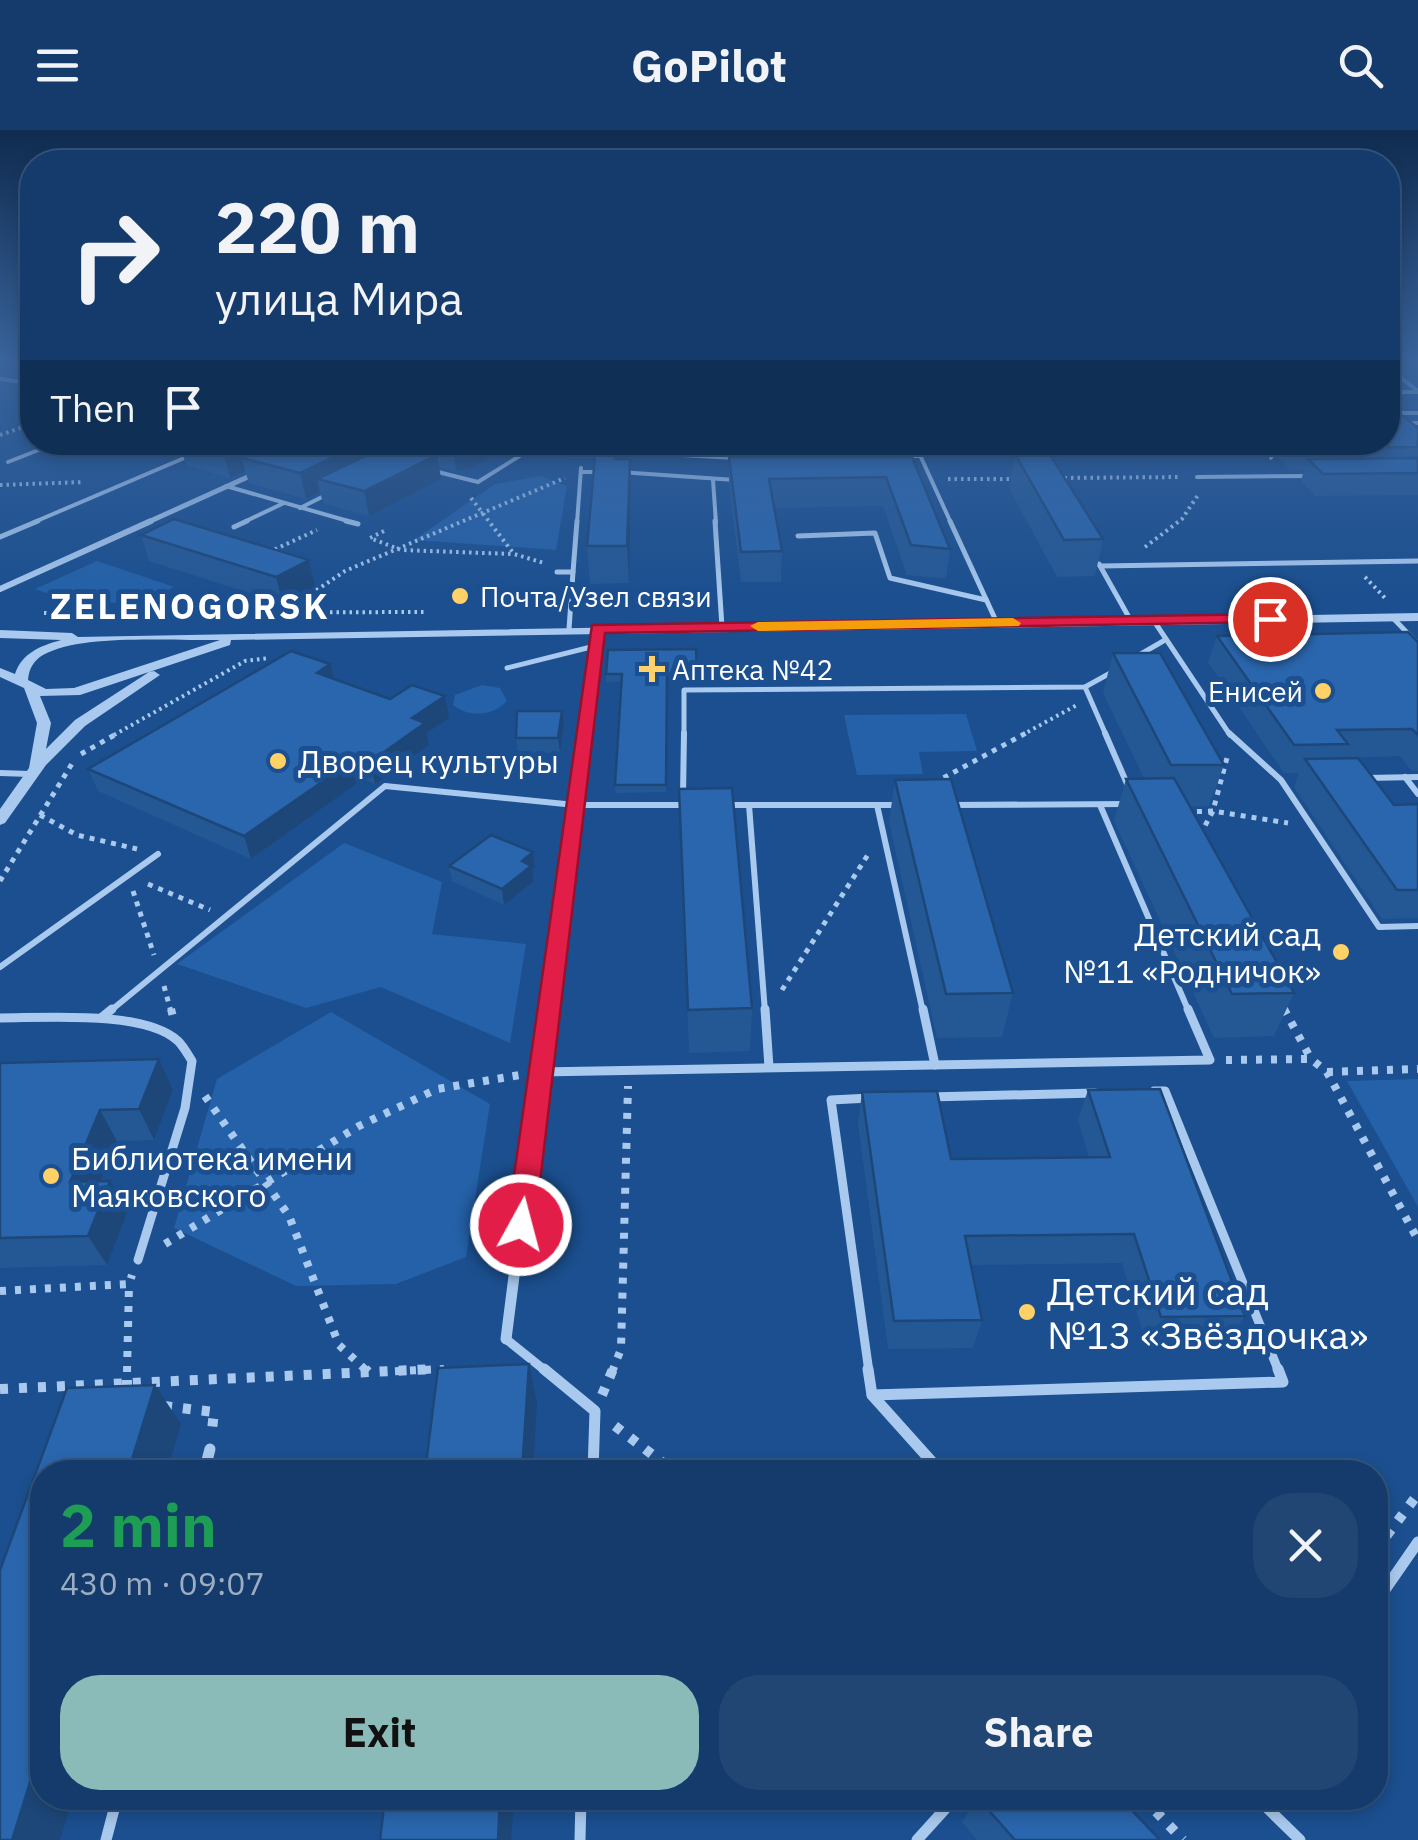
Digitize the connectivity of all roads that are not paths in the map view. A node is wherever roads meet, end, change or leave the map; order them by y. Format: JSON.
{"nodes":[{"id":1,"x":26,"y":455,"type":"edge"},
{"id":2,"x":521,"y":455,"type":"edge"},
{"id":3,"x":682,"y":455,"type":"joint"},
{"id":4,"x":190,"y":456,"type":"edge"},
{"id":5,"x":920,"y":456,"type":"joint"},
{"id":6,"x":745,"y":458,"type":"edge"},
{"id":7,"x":784,"y":458,"type":"edge"},
{"id":8,"x":8,"y":462,"type":"dead end"},
{"id":9,"x":275,"y":464,"type":"edge"},
{"id":10,"x":428,"y":470,"type":"edge"},
{"id":11,"x":1326,"y":475,"type":"edge"},
{"id":12,"x":678,"y":476,"type":"junction"},
{"id":13,"x":1197,"y":476,"type":"dead end"},
{"id":14,"x":712,"y":480,"type":"junction"},
{"id":15,"x":750,"y":480,"type":"edge"},
{"id":16,"x":226,"y":486,"type":"junction"},
{"id":17,"x":332,"y":492,"type":"edge"},
{"id":18,"x":284,"y":503,"type":"junction"},
{"id":19,"x":300,"y":508,"type":"junction"},
{"id":20,"x":358,"y":524,"type":"dead end"},
{"id":21,"x":234,"y":528,"type":"dead end"},
{"id":22,"x":1,"y":536,"type":"edge"},
{"id":23,"x":798,"y":536,"type":"dead end"},
{"id":24,"x":1091,"y":551,"type":"edge"},
{"id":25,"x":1418,"y":561,"type":"edge"},
{"id":26,"x":1100,"y":566,"type":"junction"},
{"id":27,"x":556,"y":572,"type":"road end"},
{"id":28,"x":573,"y":572,"type":"junction"},
{"id":29,"x":0,"y":589,"type":"edge"},
{"id":30,"x":986,"y":600,"type":"junction"},
{"id":31,"x":1418,"y":616,"type":"edge"},
{"id":32,"x":1392,"y":617,"type":"junction"},
{"id":33,"x":1154,"y":620,"type":"junction"},
{"id":34,"x":1130,"y":621,"type":"junction"},
{"id":35,"x":997,"y":623,"type":"junction"},
{"id":36,"x":722,"y":627,"type":"junction"},
{"id":37,"x":569,"y":629,"type":"junction"},
{"id":38,"x":597,"y":629,"type":"junction"},
{"id":39,"x":0,"y":634,"type":"edge"},
{"id":40,"x":272,"y":634,"type":"junction"},
{"id":41,"x":103,"y":638,"type":"junction"},
{"id":42,"x":1165,"y":640,"type":"junction"},
{"id":43,"x":1418,"y":644,"type":"edge"},
{"id":44,"x":595,"y":646,"type":"junction"},
{"id":45,"x":1133,"y":659,"type":"edge"},
{"id":46,"x":507,"y":668,"type":"dead end"},
{"id":47,"x":1117,"y":668,"type":"edge"},
{"id":48,"x":0,"y":672,"type":"edge"},
{"id":49,"x":119,"y":678,"type":"junction"},
{"id":50,"x":26,"y":685,"type":"junction"},
{"id":51,"x":1086,"y":687,"type":"junction"},
{"id":52,"x":33,"y":771,"type":"junction"},
{"id":53,"x":0,"y":773,"type":"edge"},
{"id":54,"x":1352,"y":778,"type":"edge"},
{"id":55,"x":1405,"y":778,"type":"junction"},
{"id":56,"x":1418,"y":778,"type":"edge"},
{"id":57,"x":1282,"y":780,"type":"junction"},
{"id":58,"x":1299,"y":780,"type":"dead end"},
{"id":59,"x":1418,"y":794,"type":"edge"},
{"id":60,"x":878,"y":804,"type":"junction"},
{"id":61,"x":912,"y":804,"type":"edge"},
{"id":62,"x":950,"y":804,"type":"edge"},
{"id":63,"x":1100,"y":804,"type":"junction"},
{"id":64,"x":575,"y":805,"type":"junction"},
{"id":65,"x":683,"y":805,"type":"junction"},
{"id":66,"x":699,"y":805,"type":"edge"},
{"id":67,"x":716,"y":805,"type":"edge"},
{"id":68,"x":748,"y":805,"type":"junction"},
{"id":69,"x":0,"y":820,"type":"edge"},
{"id":70,"x":158,"y":854,"type":"road end"},
{"id":71,"x":1418,"y":926,"type":"edge"},
{"id":72,"x":0,"y":967,"type":"edge"},
{"id":73,"x":0,"y":1018,"type":"edge"},
{"id":74,"x":102,"y":1018,"type":"junction"},
{"id":75,"x":936,"y":1065,"type":"junction"},
{"id":76,"x":769,"y":1067,"type":"junction"},
{"id":77,"x":540,"y":1072,"type":"junction"},
{"id":78,"x":1146,"y":1091,"type":"edge"},
{"id":79,"x":1106,"y":1092,"type":"edge"},
{"id":80,"x":889,"y":1098,"type":"edge"},
{"id":81,"x":908,"y":1098,"type":"edge"},
{"id":82,"x":138,"y":1260,"type":"road end"},
{"id":83,"x":506,"y":1339,"type":"joint"},
{"id":84,"x":872,"y":1395,"type":"junction"},
{"id":85,"x":210,"y":1449,"type":"road end"},
{"id":86,"x":207,"y":1460,"type":"edge"},
{"id":87,"x":593,"y":1460,"type":"edge"},
{"id":88,"x":930,"y":1460,"type":"edge"},
{"id":89,"x":1418,"y":1542,"type":"edge"},
{"id":90,"x":1388,"y":1585,"type":"edge"},
{"id":91,"x":114,"y":1810,"type":"edge"},
{"id":92,"x":581,"y":1810,"type":"edge"},
{"id":93,"x":945,"y":1810,"type":"edge"},
{"id":94,"x":1269,"y":1810,"type":"edge"},
{"id":95,"x":106,"y":1840,"type":"edge"},
{"id":96,"x":580,"y":1840,"type":"edge"},
{"id":97,"x":917,"y":1840,"type":"edge"},
{"id":98,"x":1300,"y":1840,"type":"edge"}],
"edges":[{"from":1,"to":8,"type":"lane"},
{"from":2,"to":10,"type":"lane"},
{"from":3,"to":6,"type":"lane"},
{"from":3,"to":12,"type":"lane"},
{"from":4,"to":22,"type":"lane"},
{"from":5,"to":7,"type":"lane"},
{"from":5,"to":30,"type":"lane"},
{"from":9,"to":16,"type":"street"},
{"from":11,"to":13,"type":"lane"},
{"from":12,"to":14,"type":"lane"},
{"from":12,"to":28,"type":"lane"},
{"from":14,"to":15,"type":"lane"},
{"from":14,"to":36,"type":"lane"},
{"from":16,"to":18,"type":"lane"},
{"from":16,"to":29,"type":"street"},
{"from":17,"to":19,"type":"lane"},
{"from":18,"to":19,"type":"lane"},
{"from":18,"to":21,"type":"lane"},
{"from":19,"to":20,"type":"lane"},
{"from":23,"to":30,"type":"lane"},
{"from":24,"to":26,"type":"lane"},
{"from":25,"to":26,"type":"lane"},
{"from":26,"to":34,"type":"lane"},
{"from":27,"to":28,"type":"lane"},
{"from":28,"to":37,"type":"lane"},
{"from":30,"to":35,"type":"lane"},
{"from":31,"to":32,"type":"street"},
{"from":32,"to":33,"type":"street"},
{"from":32,"to":43,"type":"lane"},
{"from":33,"to":34,"type":"street"},
{"from":33,"to":42,"type":"lane"},
{"from":34,"to":35,"type":"street"},
{"from":35,"to":36,"type":"street"},
{"from":36,"to":38,"type":"street"},
{"from":37,"to":38,"type":"street"},
{"from":37,"to":40,"type":"street"},
{"from":38,"to":44,"type":"street"},
{"from":39,"to":41,"type":"street"},
{"from":40,"to":41,"type":"street"},
{"from":40,"to":49,"type":"street"},
{"from":40,"to":52,"type":"street"},
{"from":41,"to":49,"type":"street"},
{"from":41,"to":50,"type":"street"},
{"from":42,"to":45,"type":"lane"},
{"from":42,"to":57,"type":"lane"},
{"from":44,"to":46,"type":"lane"},
{"from":44,"to":64,"type":"street"},
{"from":47,"to":51,"type":"lane"},
{"from":48,"to":50,"type":"street"},
{"from":49,"to":50,"type":"street"},
{"from":49,"to":52,"type":"street"},
{"from":50,"to":52,"type":"street"},
{"from":51,"to":63,"type":"lane"},
{"from":51,"to":65,"type":"lane"},
{"from":52,"to":53,"type":"lane"},
{"from":52,"to":69,"type":"street"},
{"from":54,"to":55,"type":"lane"},
{"from":55,"to":56,"type":"lane"},
{"from":55,"to":59,"type":"lane"},
{"from":57,"to":58,"type":"lane"},
{"from":57,"to":71,"type":"lane"},
{"from":60,"to":61,"type":"lane"},
{"from":60,"to":68,"type":"lane"},
{"from":60,"to":75,"type":"lane"},
{"from":62,"to":63,"type":"lane"},
{"from":63,"to":75,"type":"lane"},
{"from":64,"to":65,"type":"lane"},
{"from":64,"to":74,"type":"lane"},
{"from":64,"to":77,"type":"street"},
{"from":65,"to":66,"type":"lane"},
{"from":67,"to":68,"type":"lane"},
{"from":68,"to":76,"type":"lane"},
{"from":70,"to":72,"type":"lane"},
{"from":73,"to":74,"type":"lane"},
{"from":74,"to":82,"type":"lane"},
{"from":75,"to":76,"type":"lane"},
{"from":76,"to":77,"type":"lane"},
{"from":77,"to":83,"type":"street"},
{"from":78,"to":84,"type":"lane"},
{"from":79,"to":81,"type":"lane"},
{"from":80,"to":84,"type":"lane"},
{"from":83,"to":87,"type":"lane"},
{"from":84,"to":88,"type":"lane"},
{"from":85,"to":86,"type":"lane"},
{"from":89,"to":90,"type":"lane"},
{"from":91,"to":95,"type":"lane"},
{"from":92,"to":96,"type":"lane"},
{"from":93,"to":97,"type":"lane"},
{"from":94,"to":98,"type":"lane"}]}
